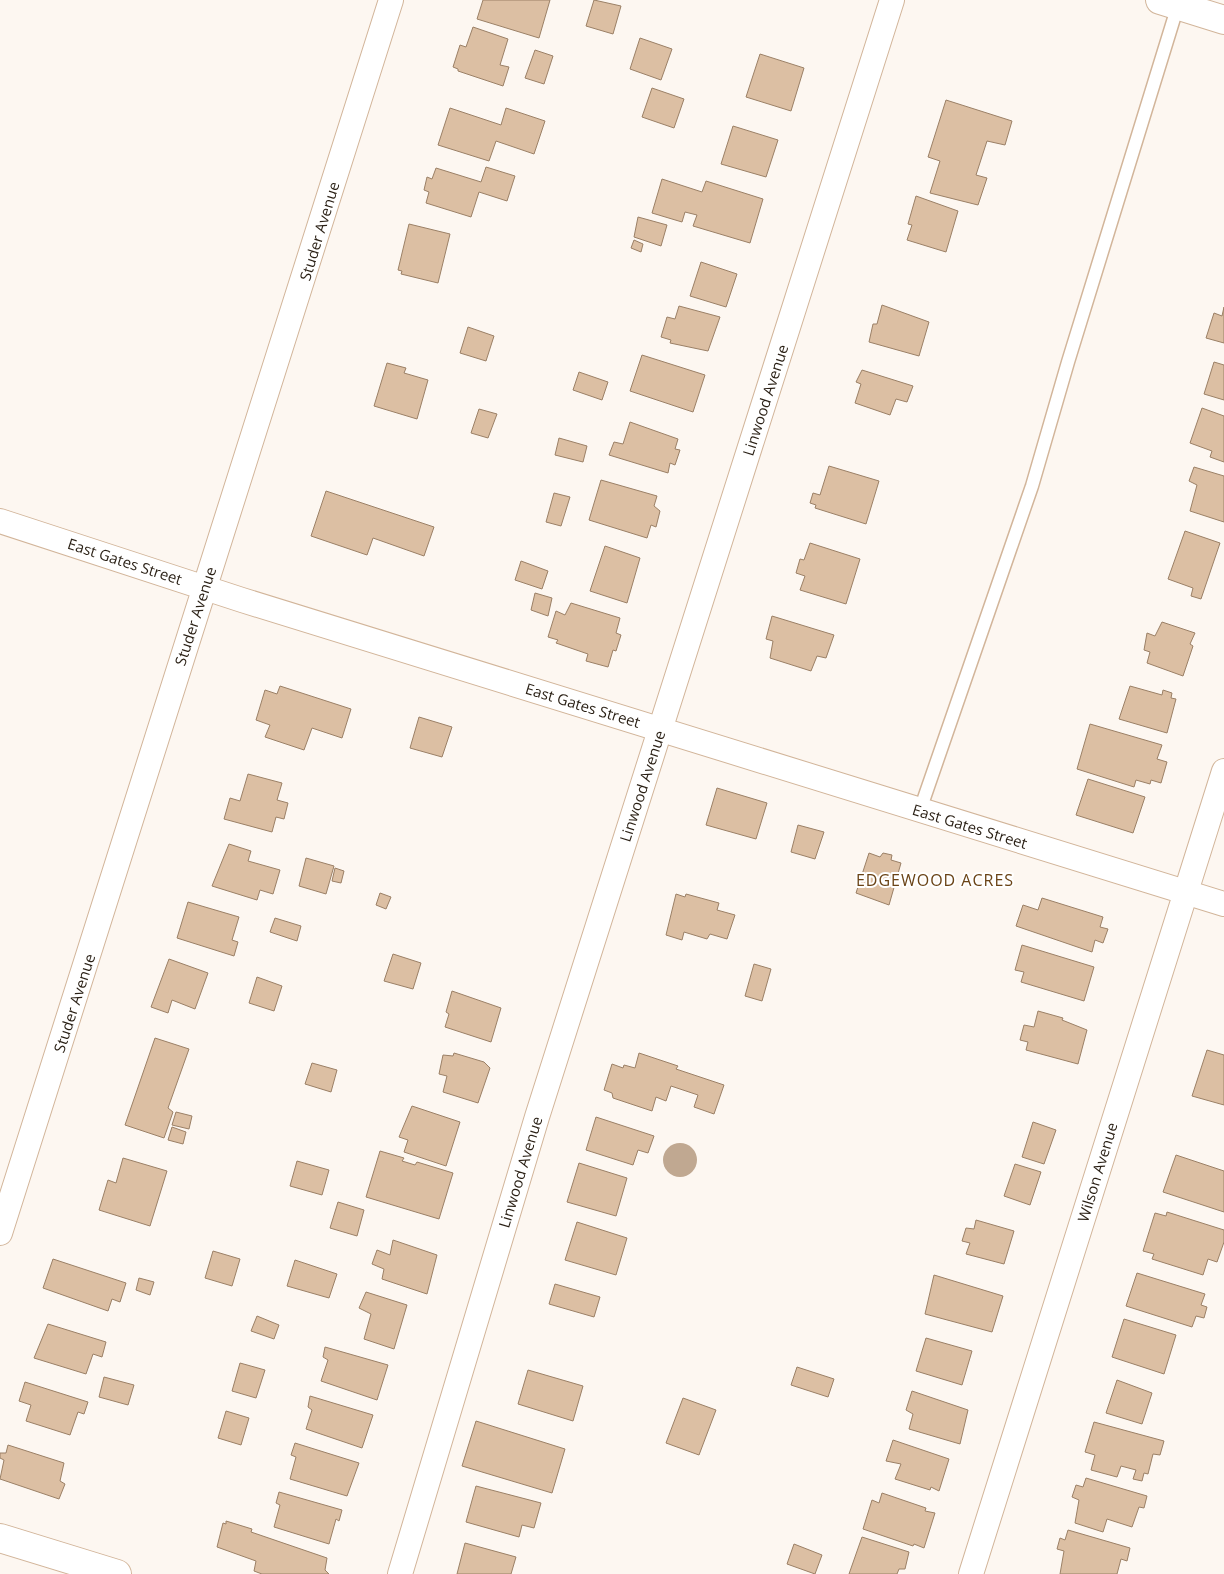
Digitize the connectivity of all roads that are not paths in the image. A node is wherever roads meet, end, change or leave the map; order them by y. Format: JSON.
{"nodes":[{"id":1,"x":391,"y":0,"type":"edge"},
{"id":2,"x":892,"y":0,"type":"edge"},
{"id":3,"x":1172,"y":2,"type":"edge"},
{"id":4,"x":1224,"y":20,"type":"edge"},
{"id":5,"x":0,"y":521,"type":"edge"},
{"id":6,"x":205,"y":587,"type":"junction"},
{"id":7,"x":660,"y":729,"type":"junction"},
{"id":8,"x":1224,"y":771,"type":"edge"},
{"id":9,"x":920,"y":810,"type":"junction"},
{"id":10,"x":1185,"y":892,"type":"junction"},
{"id":11,"x":1224,"y":904,"type":"edge"},
{"id":12,"x":0,"y":1233,"type":"edge"},
{"id":13,"x":0,"y":1538,"type":"edge"},
{"id":14,"x":117,"y":1574,"type":"edge"},
{"id":15,"x":400,"y":1574,"type":"edge"},
{"id":16,"x":971,"y":1574,"type":"edge"}],
"edges":[{"from":1,"to":6,"type":"street","name":"Studer Avenue"},
{"from":2,"to":7,"type":"street","name":"Linwood Avenue"},
{"from":3,"to":4,"type":"street"},
{"from":3,"to":9,"type":"lane"},
{"from":5,"to":6,"type":"street","name":"East Gates Street"},
{"from":6,"to":7,"type":"street","name":"East Gates Street"},
{"from":6,"to":12,"type":"street","name":"Studer Avenue"},
{"from":7,"to":9,"type":"street","name":"East Gates Street"},
{"from":7,"to":15,"type":"street","name":"Linwood Avenue"},
{"from":8,"to":10,"type":"street","name":"Wilson Avenue"},
{"from":9,"to":10,"type":"street","name":"East Gates Street"},
{"from":10,"to":11,"type":"street","name":"East Gates Street"},
{"from":10,"to":16,"type":"street","name":"Wilson Avenue"},
{"from":13,"to":14,"type":"street"}]}
